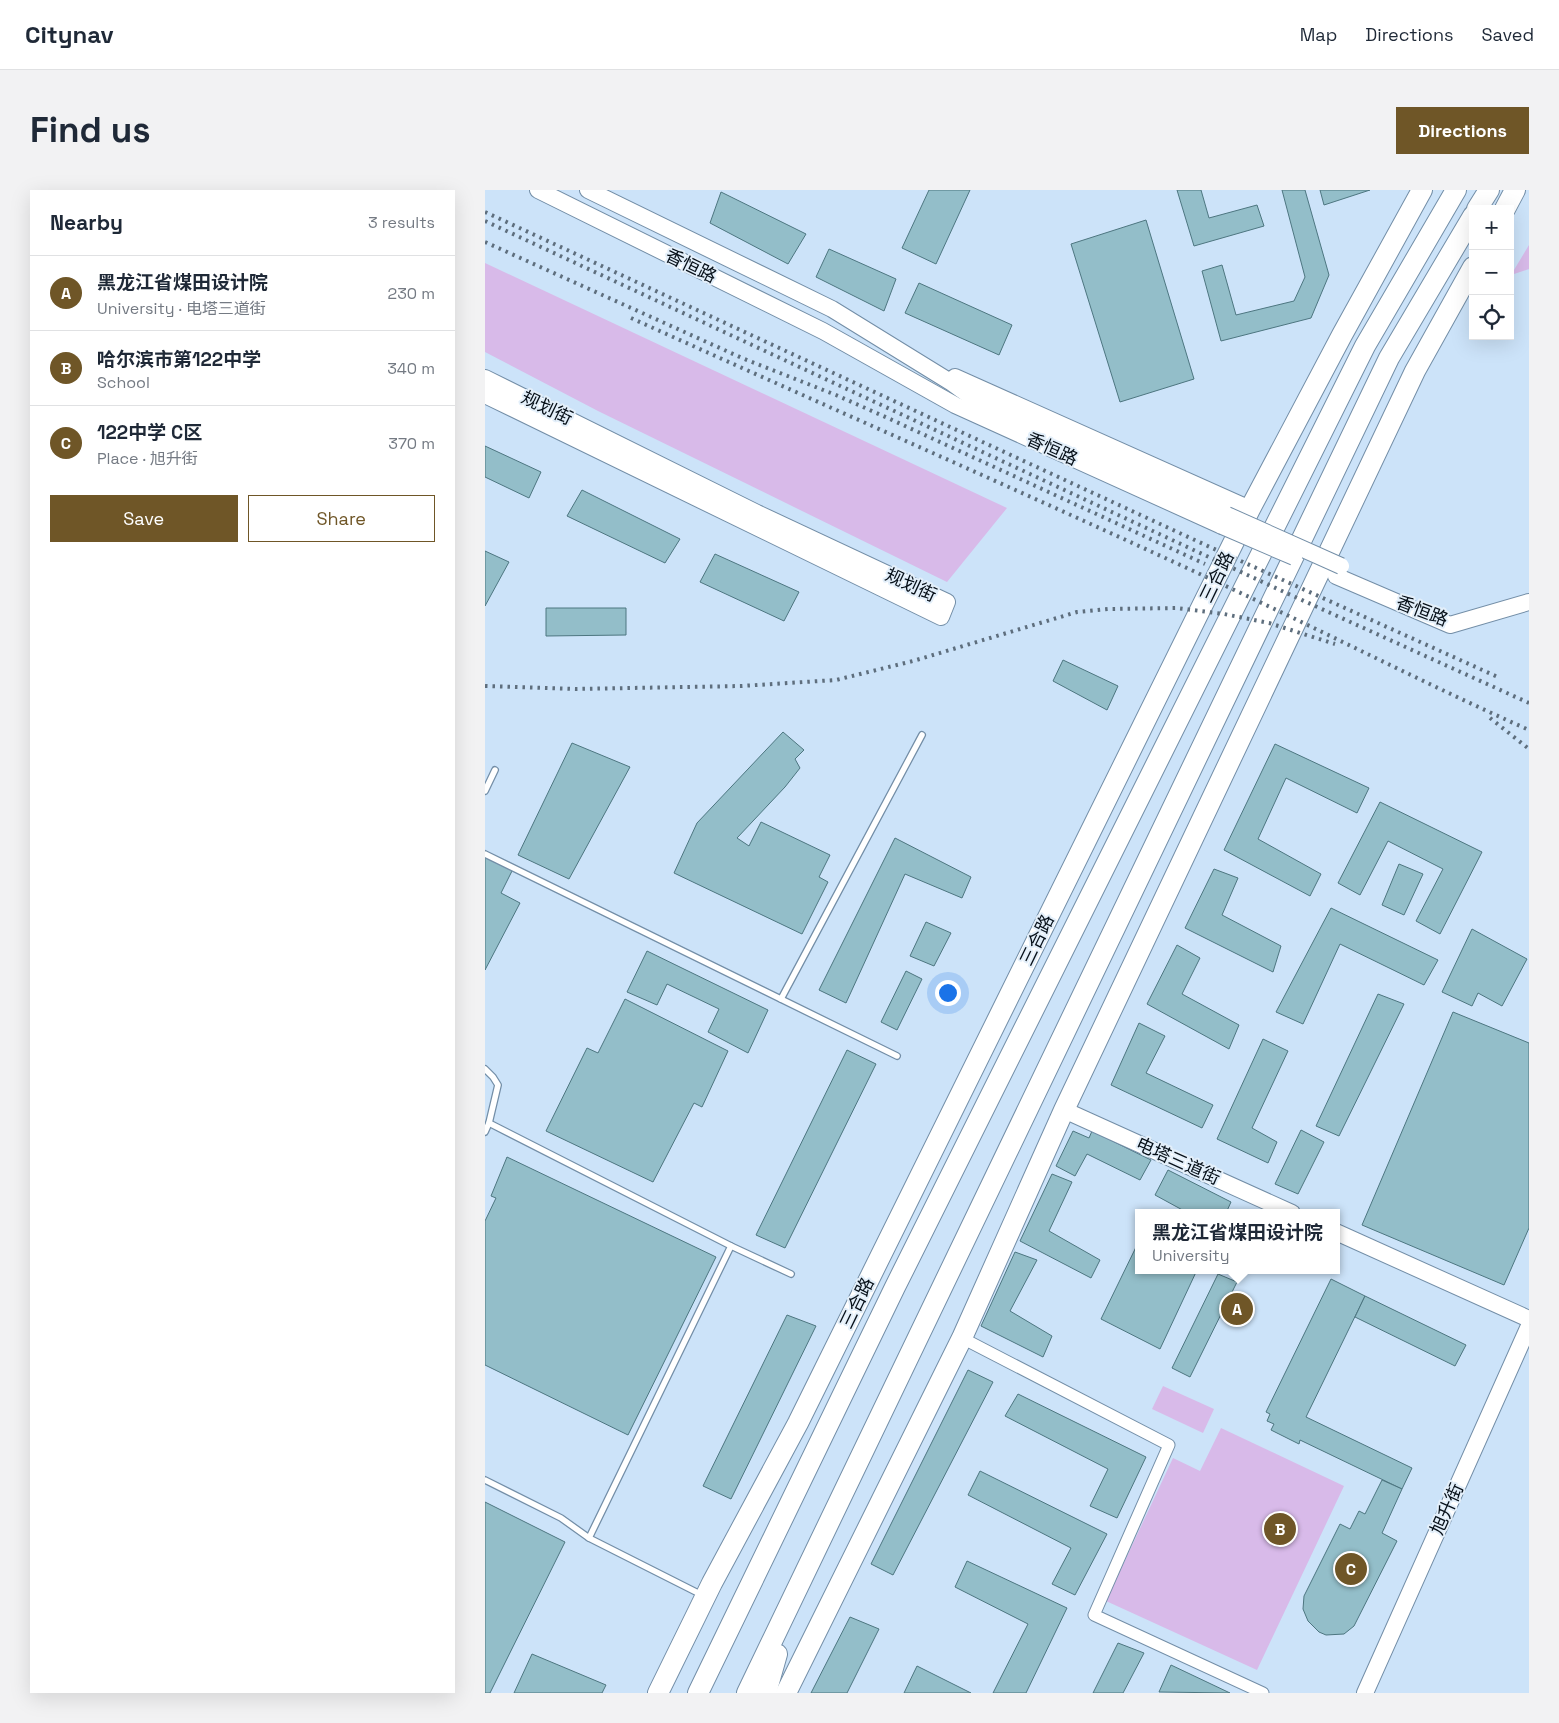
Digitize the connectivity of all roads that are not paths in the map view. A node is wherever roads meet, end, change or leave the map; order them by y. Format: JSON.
{"nodes":[{"id":1,"x":538,"y":190,"type":"edge"},
{"id":2,"x":588,"y":190,"type":"edge"},
{"id":3,"x":1422,"y":190,"type":"edge"},
{"id":4,"x":1456,"y":190,"type":"edge"},
{"id":5,"x":1489,"y":190,"type":"edge"},
{"id":6,"x":1515,"y":190,"type":"edge"},
{"id":7,"x":1480,"y":205,"type":"edge"},
{"id":8,"x":1507,"y":205,"type":"edge"},
{"id":9,"x":1469,"y":223,"type":"edge"},
{"id":10,"x":1469,"y":274,"type":"edge"},
{"id":11,"x":907,"y":355,"type":"junction"},
{"id":12,"x":485,"y":378,"type":"edge"},
{"id":13,"x":485,"y":394,"type":"edge"},
{"id":14,"x":1250,"y":509,"type":"junction"},
{"id":15,"x":1225,"y":520,"type":"junction"},
{"id":16,"x":1529,"y":602,"type":"edge"},
{"id":17,"x":922,"y":735,"type":"dead end"},
{"id":18,"x":495,"y":770,"type":"dead end"},
{"id":19,"x":485,"y":791,"type":"edge"},
{"id":20,"x":485,"y":854,"type":"edge"},
{"id":21,"x":781,"y":999,"type":"junction"},
{"id":22,"x":897,"y":1056,"type":"dead end"},
{"id":23,"x":485,"y":1069,"type":"edge"},
{"id":24,"x":1064,"y":1110,"type":"junction"},
{"id":25,"x":489,"y":1123,"type":"junction"},
{"id":26,"x":485,"y":1132,"type":"edge"},
{"id":27,"x":1283,"y":1209,"type":"edge"},
{"id":28,"x":1340,"y":1234,"type":"edge"},
{"id":29,"x":731,"y":1246,"type":"junction"},
{"id":30,"x":791,"y":1274,"type":"dead end"},
{"id":31,"x":895,"y":1287,"type":"junction"},
{"id":32,"x":1529,"y":1319,"type":"edge"},
{"id":33,"x":1529,"y":1326,"type":"edge"},
{"id":34,"x":962,"y":1338,"type":"junction"},
{"id":35,"x":798,"y":1422,"type":"junction"},
{"id":36,"x":485,"y":1480,"type":"edge"},
{"id":37,"x":589,"y":1538,"type":"junction"},
{"id":38,"x":706,"y":1597,"type":"junction"},
{"id":39,"x":790,"y":1605,"type":"junction"},
{"id":40,"x":658,"y":1693,"type":"edge"},
{"id":41,"x":698,"y":1693,"type":"edge"},
{"id":42,"x":747,"y":1693,"type":"edge"},
{"id":43,"x":766,"y":1693,"type":"edge"},
{"id":44,"x":785,"y":1693,"type":"edge"},
{"id":45,"x":1263,"y":1693,"type":"edge"},
{"id":46,"x":1365,"y":1693,"type":"edge"}],
"edges":[{"from":1,"to":15,"type":"main road","name":"香恒路"},
{"from":2,"to":11,"type":"main road","name":"香恒路"},
{"from":3,"to":14,"type":"highway","name":"三合路"},
{"from":4,"to":31,"type":"highway"},
{"from":5,"to":7,"type":"highway"},
{"from":6,"to":8,"type":"highway"},
{"from":9,"to":39,"type":"highway"},
{"from":10,"to":24,"type":"highway"},
{"from":11,"to":14,"type":"main road"},
{"from":11,"to":15,"type":"main road","name":"香恒路"},
{"from":12,"to":13,"type":"main road","name":"规划街"},
{"from":14,"to":35,"type":"highway","name":"三合路"},
{"from":15,"to":16,"type":"main road","name":"香恒路","bridge":true},
{"from":17,"to":21,"type":"lane"},
{"from":18,"to":19,"type":"lane"},
{"from":20,"to":21,"type":"lane"},
{"from":21,"to":22,"type":"lane"},
{"from":23,"to":25,"type":"lane"},
{"from":24,"to":27,"type":"main road","name":"电塔三道街"},
{"from":24,"to":34,"type":"highway"},
{"from":25,"to":26,"type":"lane"},
{"from":25,"to":29,"type":"lane"},
{"from":28,"to":32,"type":"main road"},
{"from":29,"to":30,"type":"lane"},
{"from":29,"to":37,"type":"lane"},
{"from":31,"to":35,"type":"highway"},
{"from":31,"to":41,"type":"highway"},
{"from":33,"to":46,"type":"main road","name":"旭升街"},
{"from":34,"to":44,"type":"highway"},
{"from":34,"to":45,"type":"street"},
{"from":35,"to":38,"type":"highway","name":"三合路"},
{"from":36,"to":37,"type":"lane"},
{"from":37,"to":38,"type":"lane"},
{"from":38,"to":40,"type":"highway","name":"三合路"},
{"from":39,"to":42,"type":"highway"},
{"from":39,"to":43,"type":"highway"}]}
